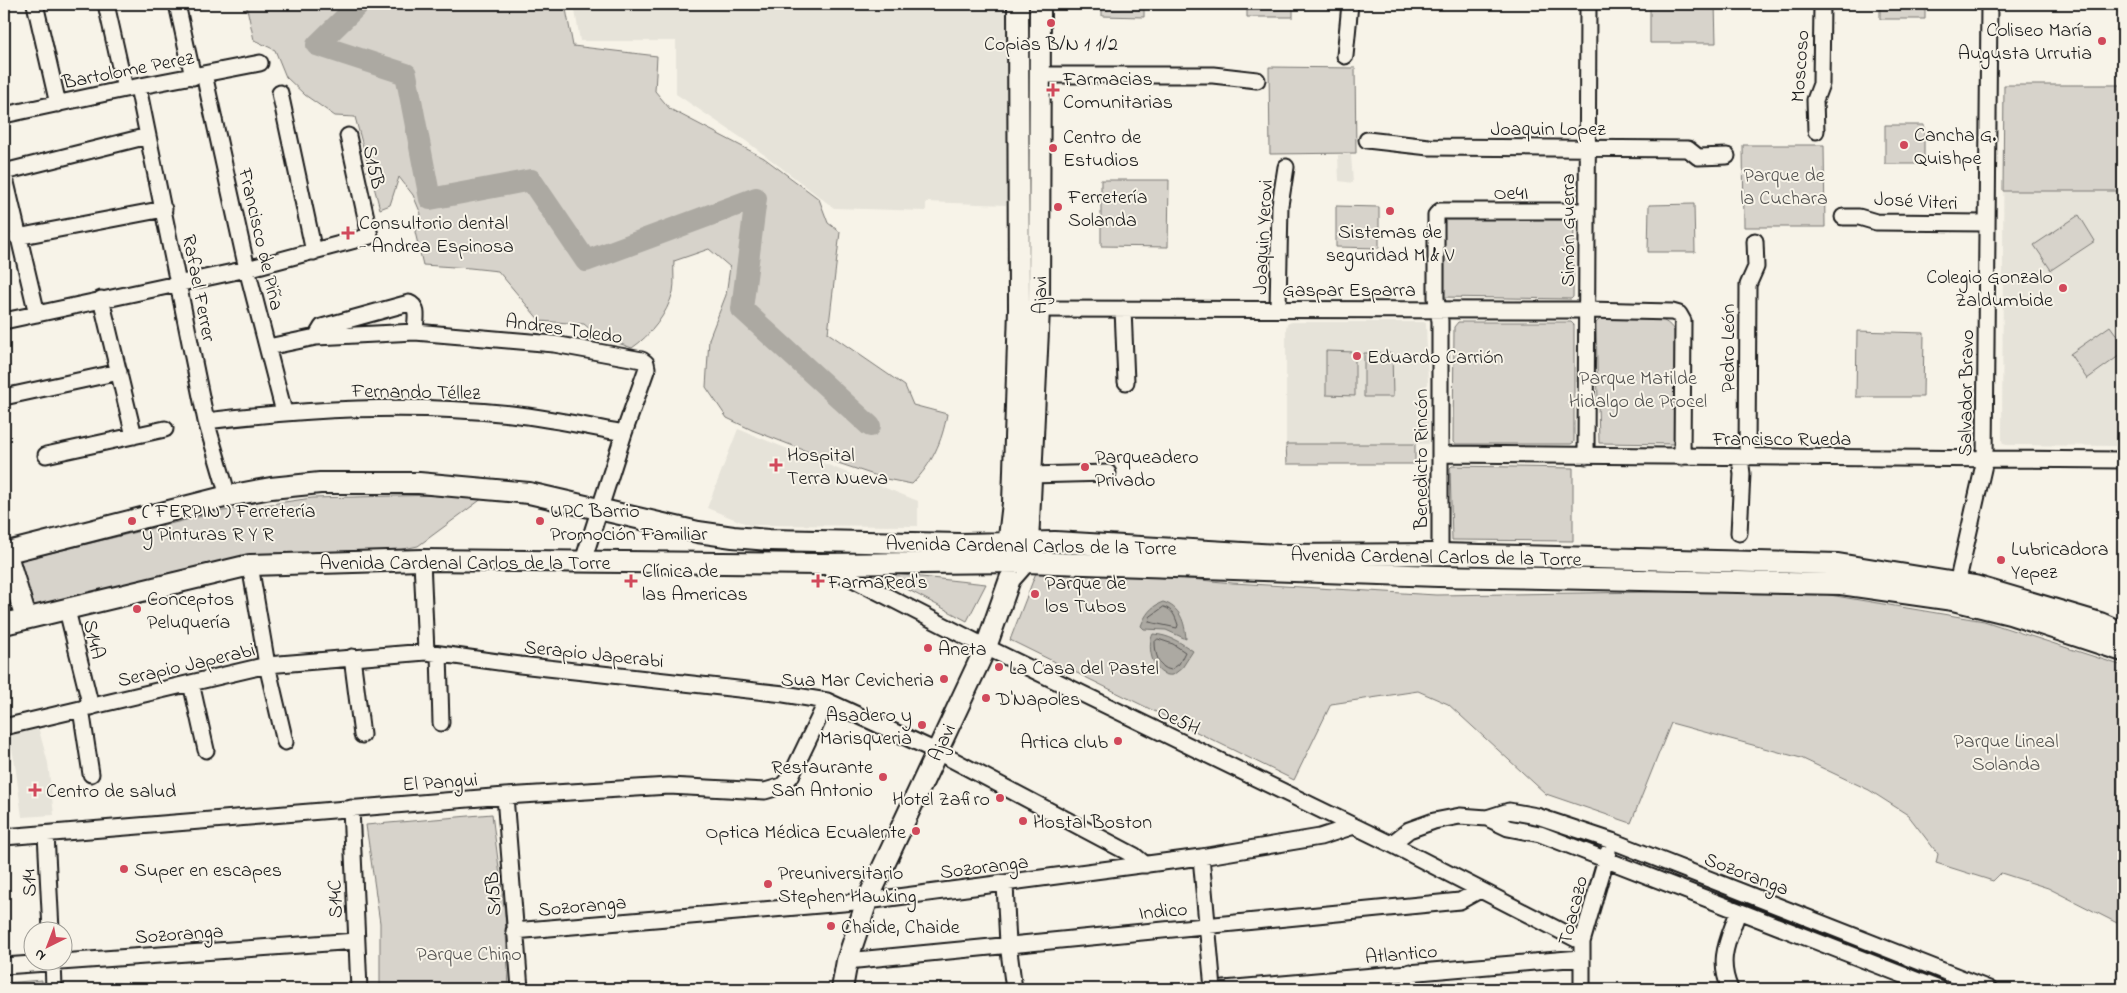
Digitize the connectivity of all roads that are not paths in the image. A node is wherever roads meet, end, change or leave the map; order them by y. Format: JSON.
{"nodes":[{"id":1,"x":35,"y":4,"type":"edge"},
{"id":2,"x":106,"y":4,"type":"edge"},
{"id":3,"x":176,"y":4,"type":"edge"},
{"id":4,"x":1018,"y":4,"type":"edge"},
{"id":5,"x":1040,"y":4,"type":"edge"},
{"id":6,"x":1350,"y":4,"type":"edge"},
{"id":7,"x":1588,"y":4,"type":"edge"},
{"id":8,"x":1822,"y":4,"type":"edge"},
{"id":9,"x":1989,"y":4,"type":"edge"},
{"id":10,"x":1345,"y":56,"type":"dead end"},
{"id":11,"x":260,"y":63,"type":"dead end"},
{"id":12,"x":198,"y":75,"type":"junction"},
{"id":13,"x":1041,"y":75,"type":"junction"},
{"id":14,"x":1257,"y":80,"type":"dead end"},
{"id":15,"x":132,"y":88,"type":"junction"},
{"id":16,"x":280,"y":93,"type":"dead end"},
{"id":17,"x":58,"y":104,"type":"junction"},
{"id":18,"x":4,"y":116,"type":"edge"},
{"id":19,"x":1816,"y":131,"type":"dead end"},
{"id":20,"x":148,"y":136,"type":"junction"},
{"id":21,"x":348,"y":136,"type":"dead end"},
{"id":22,"x":1367,"y":140,"type":"dead end"},
{"id":23,"x":1588,"y":148,"type":"junction"},
{"id":24,"x":1727,"y":156,"type":"dead end"},
{"id":25,"x":1286,"y":167,"type":"dead end"},
{"id":26,"x":4,"y":173,"type":"edge"},
{"id":27,"x":164,"y":209,"type":"junction"},
{"id":28,"x":1587,"y":212,"type":"junction"},
{"id":29,"x":1436,"y":215,"type":"joint"},
{"id":30,"x":1843,"y":217,"type":"dead end"},
{"id":31,"x":1986,"y":223,"type":"junction"},
{"id":32,"x":17,"y":237,"type":"junction"},
{"id":33,"x":1755,"y":241,"type":"dead end"},
{"id":34,"x":314,"y":252,"type":"junction"},
{"id":35,"x":247,"y":269,"type":"junction"},
{"id":36,"x":180,"y":284,"type":"junction"},
{"id":37,"x":101,"y":299,"type":"junction"},
{"id":38,"x":1019,"y":309,"type":"junction"},
{"id":39,"x":1039,"y":309,"type":"junction"},
{"id":40,"x":1123,"y":309,"type":"junction"},
{"id":41,"x":1278,"y":309,"type":"junction"},
{"id":42,"x":1438,"y":309,"type":"junction"},
{"id":43,"x":1587,"y":310,"type":"junction"},
{"id":44,"x":36,"y":314,"type":"junction"},
{"id":45,"x":4,"y":321,"type":"edge"},
{"id":46,"x":415,"y":332,"type":"junction"},
{"id":47,"x":316,"y":337,"type":"junction"},
{"id":48,"x":268,"y":347,"type":"junction"},
{"id":49,"x":119,"y":372,"type":"junction"},
{"id":50,"x":1126,"y":382,"type":"dead end"},
{"id":51,"x":4,"y":397,"type":"edge"},
{"id":52,"x":284,"y":412,"type":"junction"},
{"id":53,"x":206,"y":421,"type":"junction"},
{"id":54,"x":165,"y":429,"type":"dead end"},
{"id":55,"x":624,"y":433,"type":"junction"},
{"id":56,"x":134,"y":436,"type":"junction"},
{"id":57,"x":1440,"y":454,"type":"junction"},
{"id":58,"x":46,"y":455,"type":"dead end"},
{"id":59,"x":1586,"y":456,"type":"junction"},
{"id":60,"x":1682,"y":457,"type":"junction"},
{"id":61,"x":1744,"y":458,"type":"junction"},
{"id":62,"x":1984,"y":460,"type":"junction"},
{"id":63,"x":2123,"y":460,"type":"edge"},
{"id":64,"x":1108,"y":472,"type":"dead end"},
{"id":65,"x":1030,"y":475,"type":"junction"},
{"id":66,"x":228,"y":496,"type":"junction"},
{"id":67,"x":599,"y":510,"type":"junction"},
{"id":68,"x":1739,"y":533,"type":"dead end"},
{"id":69,"x":1021,"y":549,"type":"junction"},
{"id":70,"x":5,"y":552,"type":"edge"},
{"id":71,"x":1440,"y":554,"type":"junction"},
{"id":72,"x":422,"y":560,"type":"junction"},
{"id":73,"x":583,"y":561,"type":"junction"},
{"id":74,"x":819,"y":564,"type":"junction"},
{"id":75,"x":250,"y":566,"type":"junction"},
{"id":76,"x":1008,"y":570,"type":"junction"},
{"id":77,"x":1956,"y":591,"type":"junction"},
{"id":78,"x":68,"y":610,"type":"junction"},
{"id":79,"x":26,"y":618,"type":"junction"},
{"id":80,"x":4,"y":624,"type":"edge"},
{"id":81,"x":2123,"y":633,"type":"edge"},
{"id":82,"x":986,"y":647,"type":"junction"},
{"id":83,"x":2123,"y":651,"type":"edge"},
{"id":84,"x":432,"y":653,"type":"junction"},
{"id":85,"x":352,"y":657,"type":"junction"},
{"id":86,"x":267,"y":665,"type":"junction"},
{"id":87,"x":191,"y":683,"type":"junction"},
{"id":88,"x":826,"y":701,"type":"junction"},
{"id":89,"x":86,"y":708,"type":"junction"},
{"id":90,"x":441,"y":723,"type":"dead end"},
{"id":91,"x":4,"y":727,"type":"edge"},
{"id":92,"x":362,"y":735,"type":"dead end"},
{"id":93,"x":285,"y":742,"type":"dead end"},
{"id":94,"x":206,"y":750,"type":"dead end"},
{"id":95,"x":936,"y":751,"type":"junction"},
{"id":96,"x":91,"y":774,"type":"dead end"},
{"id":97,"x":505,"y":796,"type":"junction"},
{"id":98,"x":350,"y":808,"type":"junction"},
{"id":99,"x":1487,"y":818,"type":"junction"},
{"id":100,"x":1354,"y":826,"type":"junction"},
{"id":101,"x":46,"y":834,"type":"junction"},
{"id":102,"x":4,"y":837,"type":"edge"},
{"id":103,"x":1612,"y":841,"type":"junction"},
{"id":104,"x":1391,"y":844,"type":"junction"},
{"id":105,"x":1201,"y":857,"type":"junction"},
{"id":106,"x":1605,"y":859,"type":"junction"},
{"id":107,"x":1146,"y":864,"type":"junction"},
{"id":108,"x":1005,"y":884,"type":"junction"},
{"id":109,"x":1480,"y":890,"type":"junction"},
{"id":110,"x":867,"y":901,"type":"junction"},
{"id":111,"x":1738,"y":912,"type":"junction"},
{"id":112,"x":50,"y":920,"type":"edge"},
{"id":113,"x":1207,"y":926,"type":"junction"},
{"id":114,"x":514,"y":931,"type":"junction"},
{"id":115,"x":356,"y":941,"type":"junction"},
{"id":116,"x":1582,"y":942,"type":"junction"},
{"id":117,"x":1008,"y":944,"type":"junction"},
{"id":118,"x":1580,"y":958,"type":"junction"},
{"id":119,"x":72,"y":960,"type":"edge"},
{"id":120,"x":847,"y":961,"type":"junction"},
{"id":121,"x":22,"y":964,"type":"edge"},
{"id":122,"x":4,"y":966,"type":"edge"},
{"id":123,"x":53,"y":970,"type":"edge"},
{"id":124,"x":1410,"y":972,"type":"junction"},
{"id":125,"x":54,"y":989,"type":"edge"},
{"id":126,"x":359,"y":989,"type":"edge"},
{"id":127,"x":520,"y":989,"type":"edge"},
{"id":128,"x":842,"y":989,"type":"edge"},
{"id":129,"x":1014,"y":989,"type":"edge"},
{"id":130,"x":1213,"y":989,"type":"edge"},
{"id":131,"x":1224,"y":989,"type":"edge"},
{"id":132,"x":1411,"y":989,"type":"edge"},
{"id":133,"x":1582,"y":989,"type":"edge"},
{"id":134,"x":1730,"y":989,"type":"edge"},
{"id":135,"x":1939,"y":989,"type":"edge"},
{"id":136,"x":1990,"y":989,"type":"edge"}],
"edges":[{"from":1,"to":17,"type":"street"},
{"from":2,"to":15,"type":"street","name":"Rafael Ferrer"},
{"from":3,"to":12,"type":"street","name":"Francisco de Piña"},
{"from":4,"to":38,"type":"street","name":"Ajavi"},
{"from":5,"to":13,"type":"street","name":"Ajavi"},
{"from":6,"to":10,"type":"street"},
{"from":7,"to":23,"type":"street","name":"Simón Guerra"},
{"from":8,"to":19,"type":"street","name":"Moscoso"},
{"from":9,"to":31,"type":"street","name":"Salvador Bravo"},
{"from":11,"to":12,"type":"street","name":"Bartolome Perez"},
{"from":12,"to":15,"type":"street","name":"Bartolome Perez"},
{"from":12,"to":35,"type":"street","name":"Francisco de Piña"},
{"from":13,"to":14,"type":"street"},
{"from":13,"to":39,"type":"street","name":"Ajavi"},
{"from":15,"to":17,"type":"street","name":"Bartolome Perez"},
{"from":15,"to":20,"type":"street","name":"Rafael Ferrer"},
{"from":16,"to":34,"type":"street"},
{"from":17,"to":18,"type":"street","name":"Bartolome Perez"},
{"from":20,"to":26,"type":"street"},
{"from":20,"to":27,"type":"street","name":"Rafael Ferrer"},
{"from":21,"to":34,"type":"street","name":"S15B"},
{"from":22,"to":23,"type":"street","name":"Joaquin Lopez"},
{"from":23,"to":24,"type":"street","name":"Joaquin Lopez"},
{"from":23,"to":28,"type":"street","name":"Simón Guerra"},
{"from":25,"to":41,"type":"street","name":"Joaquin Yerovi"},
{"from":26,"to":32,"type":"street"},
{"from":27,"to":32,"type":"street"},
{"from":27,"to":36,"type":"street","name":"Rafael Ferrer"},
{"from":28,"to":29,"type":"street","name":"Oe4I"},
{"from":28,"to":43,"type":"street","name":"Simón Guerra"},
{"from":29,"to":42,"type":"street","name":"Benedicto Rincón"},
{"from":30,"to":31,"type":"street","name":"José Viteri"},
{"from":31,"to":62,"type":"street","name":"Salvador Bravo"},
{"from":32,"to":44,"type":"street"},
{"from":33,"to":61,"type":"street","name":"Pedro León"},
{"from":34,"to":35,"type":"street"},
{"from":35,"to":36,"type":"street"},
{"from":35,"to":48,"type":"street","name":"Francisco de Piña"},
{"from":36,"to":37,"type":"street"},
{"from":36,"to":53,"type":"street","name":"Rafael Ferrer"},
{"from":37,"to":44,"type":"street"},
{"from":37,"to":49,"type":"street"},
{"from":38,"to":39,"type":"street","name":"Gaspar Esparra"},
{"from":38,"to":69,"type":"street","name":"Ajavi"},
{"from":39,"to":40,"type":"street","name":"Gaspar Esparra"},
{"from":39,"to":65,"type":"street","name":"Ajavi"},
{"from":40,"to":41,"type":"street","name":"Gaspar Esparra"},
{"from":40,"to":50,"type":"street"},
{"from":41,"to":42,"type":"street","name":"Gaspar Esparra"},
{"from":42,"to":43,"type":"street","name":"Gaspar Esparra"},
{"from":42,"to":57,"type":"street","name":"Benedicto Rincón"},
{"from":43,"to":59,"type":"street","name":"Simón Guerra"},
{"from":43,"to":60,"type":"street","name":"Gaspar Esparra"},
{"from":44,"to":45,"type":"street"},
{"from":46,"to":47,"type":"street","name":"Andres Toledo"},
{"from":46,"to":47,"type":"street"},
{"from":46,"to":55,"type":"street","name":"Andres Toledo"},
{"from":47,"to":48,"type":"street","name":"Andres Toledo"},
{"from":48,"to":52,"type":"street","name":"Francisco de Piña"},
{"from":49,"to":51,"type":"street"},
{"from":49,"to":56,"type":"street"},
{"from":52,"to":53,"type":"street","name":"Fernando Téllez"},
{"from":52,"to":55,"type":"street","name":"Fernando Téllez"},
{"from":53,"to":66,"type":"street","name":"Rafael Ferrer"},
{"from":54,"to":56,"type":"street"},
{"from":55,"to":67,"type":"street","name":"Andres Toledo"},
{"from":56,"to":58,"type":"street"},
{"from":57,"to":59,"type":"street","name":"Francisco Rueda"},
{"from":57,"to":71,"type":"street","name":"Benedicto Rincón"},
{"from":59,"to":60,"type":"street","name":"Francisco Rueda"},
{"from":60,"to":61,"type":"street","name":"Francisco Rueda"},
{"from":61,"to":62,"type":"street","name":"Francisco Rueda"},
{"from":61,"to":68,"type":"street","name":"Pedro León"},
{"from":62,"to":63,"type":"street","name":"Francisco Rueda"},
{"from":62,"to":77,"type":"street","name":"Salvador Bravo"},
{"from":64,"to":65,"type":"street"},
{"from":65,"to":69,"type":"street","name":"Ajavi"},
{"from":66,"to":67,"type":"street","name":"Avenida Cardenal Carlos de la Torre"},
{"from":66,"to":70,"type":"street","name":"Avenida Cardenal Carlos de la Torre"},
{"from":67,"to":69,"type":"street","name":"Avenida Cardenal Carlos de la Torre"},
{"from":67,"to":73,"type":"street","name":"Andres Toledo"},
{"from":69,"to":71,"type":"street","name":"Avenida Cardenal Carlos de la Torre"},
{"from":69,"to":76,"type":"street","name":"Avenida Cardenal Carlos de la Torre"},
{"from":69,"to":77,"type":"street","name":"Avenida Cardenal Carlos de la Torre"},
{"from":70,"to":79,"type":"street"},
{"from":71,"to":77,"type":"street","name":"Avenida Cardenal Carlos de la Torre"},
{"from":72,"to":73,"type":"street","name":"Avenida Cardenal Carlos de la Torre"},
{"from":72,"to":75,"type":"street","name":"Avenida Cardenal Carlos de la Torre"},
{"from":72,"to":84,"type":"street"},
{"from":73,"to":74,"type":"street","name":"Avenida Cardenal Carlos de la Torre"},
{"from":74,"to":76,"type":"street","name":"Avenida Cardenal Carlos de la Torre"},
{"from":74,"to":82,"type":"street","name":"Oe5H"},
{"from":75,"to":78,"type":"street","name":"Avenida Cardenal Carlos de la Torre"},
{"from":75,"to":86,"type":"street"},
{"from":76,"to":82,"type":"street","name":"Ajavi"},
{"from":77,"to":81,"type":"street","name":"Avenida Cardenal Carlos de la Torre"},
{"from":77,"to":83,"type":"street","name":"Avenida Cardenal Carlos de la Torre"},
{"from":78,"to":79,"type":"street","name":"Avenida Cardenal Carlos de la Torre"},
{"from":78,"to":89,"type":"street","name":"S14A"},
{"from":79,"to":80,"type":"street","name":"Avenida Cardenal Carlos de la Torre"},
{"from":82,"to":95,"type":"street","name":"Ajavi"},
{"from":82,"to":100,"type":"street","name":"Oe5H"},
{"from":84,"to":85,"type":"street","name":"Serapio Japerabi"},
{"from":84,"to":88,"type":"street","name":"Serapio Japerabi"},
{"from":84,"to":90,"type":"street"},
{"from":85,"to":86,"type":"street","name":"Serapio Japerabi"},
{"from":85,"to":92,"type":"street"},
{"from":86,"to":87,"type":"street","name":"Serapio Japerabi"},
{"from":86,"to":93,"type":"street"},
{"from":87,"to":89,"type":"street","name":"Serapio Japerabi"},
{"from":87,"to":94,"type":"street"},
{"from":88,"to":95,"type":"street","name":"Serapio Japerabi"},
{"from":88,"to":97,"type":"street","name":"El Pangui"},
{"from":89,"to":91,"type":"street","name":"Serapio Japerabi"},
{"from":89,"to":96,"type":"street","name":"S14A"},
{"from":95,"to":107,"type":"street","name":"Serapio Japerabi"},
{"from":95,"to":110,"type":"street","name":"Ajavi"},
{"from":97,"to":98,"type":"street","name":"El Pangui"},
{"from":97,"to":114,"type":"street","name":"S15B"},
{"from":98,"to":101,"type":"street","name":"El Pangui"},
{"from":98,"to":115,"type":"street","name":"S14C"},
{"from":99,"to":103,"type":"street","name":"Sozoranga"},
{"from":99,"to":104,"type":"street","name":"Sozoranga"},
{"from":99,"to":106,"type":"street","name":"Sozoranga"},
{"from":100,"to":104,"type":"street"},
{"from":100,"to":105,"type":"street","name":"Sozoranga"},
{"from":101,"to":102,"type":"street","name":"El Pangui"},
{"from":101,"to":112,"type":"street","name":"S14"},
{"from":103,"to":106,"type":"street","name":"Toacazo"},
{"from":103,"to":136,"type":"street","name":"Sozoranga"},
{"from":104,"to":109,"type":"street"},
{"from":105,"to":107,"type":"street","name":"Sozoranga"},
{"from":105,"to":113,"type":"street"},
{"from":106,"to":111,"type":"street","name":"Sozoranga"},
{"from":106,"to":116,"type":"street","name":"Toacazo"},
{"from":107,"to":108,"type":"street","name":"Sozoranga"},
{"from":108,"to":110,"type":"street","name":"Sozoranga"},
{"from":108,"to":117,"type":"street"},
{"from":109,"to":113,"type":"street","name":"Indico"},
{"from":109,"to":116,"type":"street"},
{"from":110,"to":114,"type":"street","name":"Sozoranga"},
{"from":110,"to":120,"type":"street","name":"Ajavi"},
{"from":111,"to":134,"type":"street"},
{"from":111,"to":135,"type":"street","name":"Sozoranga"},
{"from":113,"to":117,"type":"street","name":"Indico"},
{"from":113,"to":130,"type":"street"},
{"from":114,"to":127,"type":"street","name":"S15B"},
{"from":115,"to":119,"type":"street","name":"Sozoranga"},
{"from":115,"to":126,"type":"street","name":"S14C"},
{"from":116,"to":118,"type":"street","name":"Toacazo"},
{"from":117,"to":120,"type":"street","name":"Indico"},
{"from":117,"to":129,"type":"street"},
{"from":118,"to":124,"type":"street","name":"Atlantico"},
{"from":118,"to":133,"type":"street","name":"Toacazo"},
{"from":120,"to":128,"type":"street","name":"Ajavi"},
{"from":121,"to":122,"type":"street","name":"Sozoranga"},
{"from":123,"to":125,"type":"street"},
{"from":124,"to":131,"type":"street","name":"Atlantico"},
{"from":124,"to":132,"type":"street"}]}
